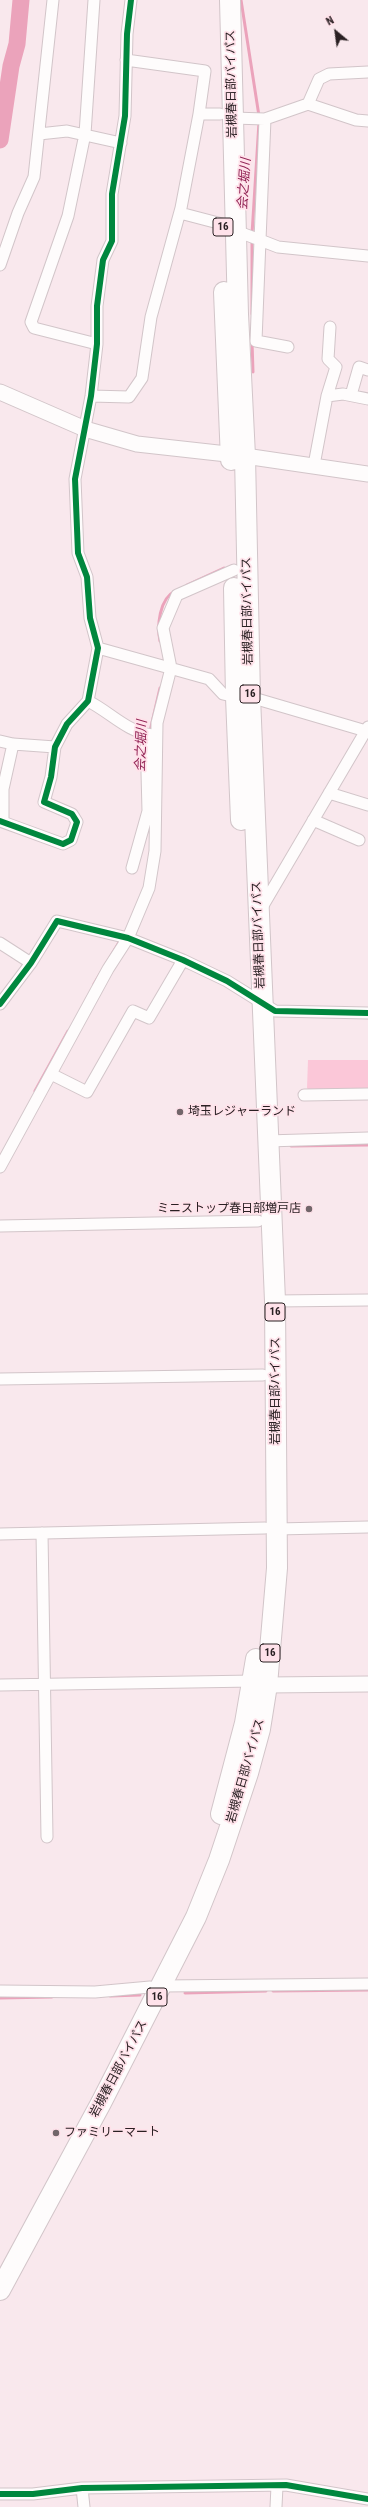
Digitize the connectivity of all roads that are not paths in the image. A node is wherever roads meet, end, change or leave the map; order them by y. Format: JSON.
{"nodes":[{"id":1,"x":53,"y":0,"type":"edge"},
{"id":2,"x":94,"y":0,"type":"edge"},
{"id":3,"x":132,"y":0,"type":"edge"},
{"id":4,"x":216,"y":0,"type":"edge"},
{"id":5,"x":230,"y":0,"type":"edge"},
{"id":6,"x":126,"y":60,"type":"junction"},
{"id":7,"x":368,"y":72,"type":"edge"},
{"id":8,"x":308,"y":104,"type":"junction"},
{"id":9,"x":199,"y":114,"type":"junction"},
{"id":10,"x":226,"y":116,"type":"junction"},
{"id":11,"x":261,"y":119,"type":"junction"},
{"id":12,"x":368,"y":121,"type":"edge"},
{"id":13,"x":39,"y":134,"type":"junction"},
{"id":14,"x":85,"y":134,"type":"junction"},
{"id":15,"x":121,"y":143,"type":"junction"},
{"id":16,"x":180,"y":213,"type":"junction"},
{"id":17,"x":229,"y":227,"type":"junction"},
{"id":18,"x":260,"y":240,"type":"junction"},
{"id":19,"x":368,"y":256,"type":"edge"},
{"id":20,"x":0,"y":265,"type":"edge"},
{"id":21,"x":330,"y":327,"type":"dead end"},
{"id":22,"x":97,"y":344,"type":"junction"},
{"id":23,"x":288,"y":346,"type":"dead end"},
{"id":24,"x":368,"y":370,"type":"edge"},
{"id":25,"x":0,"y":392,"type":"edge"},
{"id":26,"x":351,"y":395,"type":"junction"},
{"id":27,"x":91,"y":396,"type":"junction"},
{"id":28,"x":327,"y":396,"type":"junction"},
{"id":29,"x":368,"y":400,"type":"edge"},
{"id":30,"x":85,"y":430,"type":"junction"},
{"id":31,"x":238,"y":455,"type":"junction"},
{"id":32,"x":314,"y":465,"type":"junction"},
{"id":33,"x":368,"y":474,"type":"edge"},
{"id":34,"x":234,"y":570,"type":"junction"},
{"id":35,"x":98,"y":648,"type":"junction"},
{"id":36,"x":166,"y":667,"type":"junction"},
{"id":37,"x":243,"y":697,"type":"junction"},
{"id":38,"x":88,"y":701,"type":"junction"},
{"id":39,"x":151,"y":735,"type":"junction"},
{"id":40,"x":366,"y":735,"type":"edge"},
{"id":41,"x":0,"y":741,"type":"edge"},
{"id":42,"x":13,"y":744,"type":"junction"},
{"id":43,"x":55,"y":747,"type":"junction"},
{"id":44,"x":329,"y":793,"type":"junction"},
{"id":45,"x":368,"y":805,"type":"edge"},
{"id":46,"x":151,"y":819,"type":"junction"},
{"id":47,"x":314,"y":820,"type":"junction"},
{"id":48,"x":1,"y":822,"type":"edge"},
{"id":49,"x":359,"y":840,"type":"dead end"},
{"id":50,"x":132,"y":868,"type":"dead end"},
{"id":51,"x":259,"y":912,"type":"junction"},
{"id":52,"x":128,"y":938,"type":"junction"},
{"id":53,"x":0,"y":943,"type":"edge"},
{"id":54,"x":183,"y":960,"type":"junction"},
{"id":55,"x":31,"y":963,"type":"junction"},
{"id":56,"x":256,"y":999,"type":"junction"},
{"id":57,"x":0,"y":1004,"type":"edge"},
{"id":58,"x":368,"y":1013,"type":"edge"},
{"id":59,"x":51,"y":1074,"type":"junction"},
{"id":60,"x":304,"y":1094,"type":"dead end"},
{"id":61,"x":368,"y":1094,"type":"edge"},
{"id":62,"x":368,"y":1138,"type":"edge"},
{"id":63,"x":267,"y":1141,"type":"junction"},
{"id":64,"x":0,"y":1167,"type":"edge"},
{"id":65,"x":258,"y":1221,"type":"junction"},
{"id":66,"x":0,"y":1226,"type":"edge"},
{"id":67,"x":368,"y":1300,"type":"edge"},
{"id":68,"x":275,"y":1301,"type":"junction"},
{"id":69,"x":263,"y":1375,"type":"junction"},
{"id":70,"x":0,"y":1379,"type":"edge"},
{"id":71,"x":368,"y":1527,"type":"edge"},
{"id":72,"x":271,"y":1529,"type":"junction"},
{"id":73,"x":42,"y":1533,"type":"junction"},
{"id":74,"x":0,"y":1534,"type":"edge"},
{"id":75,"x":261,"y":1683,"type":"junction"},
{"id":76,"x":368,"y":1684,"type":"edge"},
{"id":77,"x":0,"y":1685,"type":"edge"},
{"id":78,"x":45,"y":1685,"type":"junction"},
{"id":79,"x":47,"y":1837,"type":"dead end"},
{"id":80,"x":368,"y":1984,"type":"edge"},
{"id":81,"x":157,"y":1987,"type":"junction"},
{"id":82,"x":0,"y":1991,"type":"edge"},
{"id":83,"x":0,"y":2266,"type":"edge"},
{"id":84,"x":0,"y":2290,"type":"edge"},
{"id":85,"x":277,"y":2486,"type":"junction"},
{"id":86,"x":82,"y":2488,"type":"junction"},
{"id":87,"x":0,"y":2494,"type":"edge"},
{"id":88,"x":368,"y":2499,"type":"edge"},
{"id":89,"x":84,"y":2507,"type":"edge"},
{"id":90,"x":276,"y":2507,"type":"edge"}],
"edges":[{"from":1,"to":13,"type":"street"},
{"from":2,"to":14,"type":"street"},
{"from":3,"to":6,"type":"street"},
{"from":4,"to":10,"type":"highway","name":"岩槻春日部バイパス","number":"16"},
{"from":5,"to":10,"type":"highway","name":"岩槻春日部バイパス","number":"16"},
{"from":6,"to":9,"type":"street"},
{"from":6,"to":15,"type":"street"},
{"from":7,"to":8,"type":"street"},
{"from":8,"to":11,"type":"street"},
{"from":8,"to":12,"type":"street"},
{"from":9,"to":10,"type":"street"},
{"from":9,"to":16,"type":"street"},
{"from":10,"to":11,"type":"street"},
{"from":10,"to":17,"type":"highway","name":"岩槻春日部バイパス","number":"16"},
{"from":11,"to":18,"type":"street"},
{"from":13,"to":14,"type":"street"},
{"from":13,"to":20,"type":"street"},
{"from":14,"to":15,"type":"street"},
{"from":14,"to":22,"type":"street"},
{"from":15,"to":22,"type":"street"},
{"from":16,"to":17,"type":"street"},
{"from":16,"to":27,"type":"street"},
{"from":17,"to":18,"type":"street"},
{"from":17,"to":31,"type":"highway","name":"岩槻春日部バイパス","number":"16"},
{"from":18,"to":19,"type":"street"},
{"from":18,"to":23,"type":"street"},
{"from":21,"to":28,"type":"street"},
{"from":22,"to":27,"type":"street"},
{"from":24,"to":26,"type":"street"},
{"from":25,"to":30,"type":"street"},
{"from":26,"to":28,"type":"street"},
{"from":26,"to":29,"type":"street"},
{"from":27,"to":30,"type":"street"},
{"from":28,"to":32,"type":"street"},
{"from":30,"to":31,"type":"street"},
{"from":30,"to":35,"type":"street"},
{"from":31,"to":32,"type":"street"},
{"from":31,"to":34,"type":"highway","name":"岩槻春日部バイパス","number":"16"},
{"from":31,"to":37,"type":"highway","name":"岩槻春日部バイパス","number":"16"},
{"from":32,"to":33,"type":"street"},
{"from":34,"to":36,"type":"street"},
{"from":34,"to":37,"type":"highway","name":"岩槻春日部バイパス","number":"16"},
{"from":35,"to":36,"type":"street"},
{"from":35,"to":38,"type":"street"},
{"from":36,"to":37,"type":"street"},
{"from":36,"to":39,"type":"street"},
{"from":37,"to":40,"type":"street"},
{"from":37,"to":51,"type":"highway","name":"岩槻春日部バイパス","number":"16"},
{"from":37,"to":56,"type":"highway","name":"岩槻春日部バイパス","number":"16"},
{"from":38,"to":39,"type":"street"},
{"from":38,"to":43,"type":"street"},
{"from":39,"to":46,"type":"street"},
{"from":40,"to":44,"type":"street"},
{"from":41,"to":42,"type":"street"},
{"from":42,"to":43,"type":"street"},
{"from":42,"to":48,"type":"street"},
{"from":43,"to":48,"type":"street"},
{"from":44,"to":45,"type":"street"},
{"from":44,"to":47,"type":"street"},
{"from":46,"to":50,"type":"street"},
{"from":46,"to":52,"type":"street"},
{"from":47,"to":49,"type":"street"},
{"from":47,"to":51,"type":"street"},
{"from":51,"to":56,"type":"highway","name":"岩槻春日部バイパス","number":"16"},
{"from":52,"to":54,"type":"street"},
{"from":52,"to":55,"type":"street"},
{"from":52,"to":59,"type":"street"},
{"from":53,"to":55,"type":"street"},
{"from":54,"to":56,"type":"street"},
{"from":54,"to":59,"type":"street"},
{"from":55,"to":57,"type":"street"},
{"from":56,"to":58,"type":"street"},
{"from":56,"to":63,"type":"highway","name":"岩槻春日部バイパス","number":"16"},
{"from":56,"to":65,"type":"highway","name":"岩槻春日部バイパス","number":"16"},
{"from":59,"to":64,"type":"street"},
{"from":60,"to":61,"type":"street"},
{"from":62,"to":63,"type":"street"},
{"from":63,"to":68,"type":"highway","name":"岩槻春日部バイパス","number":"16"},
{"from":65,"to":66,"type":"street"},
{"from":65,"to":69,"type":"highway","name":"岩槻春日部バイパス","number":"16"},
{"from":67,"to":68,"type":"street"},
{"from":68,"to":72,"type":"highway","name":"岩槻春日部バイパス","number":"16"},
{"from":69,"to":70,"type":"street"},
{"from":69,"to":72,"type":"highway","name":"岩槻春日部バイパス","number":"16"},
{"from":71,"to":72,"type":"street"},
{"from":72,"to":73,"type":"street"},
{"from":72,"to":75,"type":"highway","name":"岩槻春日部バイパス","number":"16"},
{"from":73,"to":74,"type":"street"},
{"from":73,"to":78,"type":"street"},
{"from":75,"to":76,"type":"street"},
{"from":75,"to":78,"type":"street"},
{"from":75,"to":81,"type":"highway","name":"岩槻春日部バイパス","number":"16"},
{"from":77,"to":78,"type":"street"},
{"from":78,"to":79,"type":"street"},
{"from":80,"to":81,"type":"street"},
{"from":81,"to":82,"type":"street"},
{"from":81,"to":83,"type":"highway","name":"岩槻春日部バイパス","number":"16"},
{"from":81,"to":84,"type":"highway","name":"岩槻春日部バイパス","number":"16"},
{"from":85,"to":86,"type":"street"},
{"from":85,"to":88,"type":"street"},
{"from":85,"to":90,"type":"street"},
{"from":86,"to":87,"type":"street"},
{"from":86,"to":89,"type":"street"}]}
